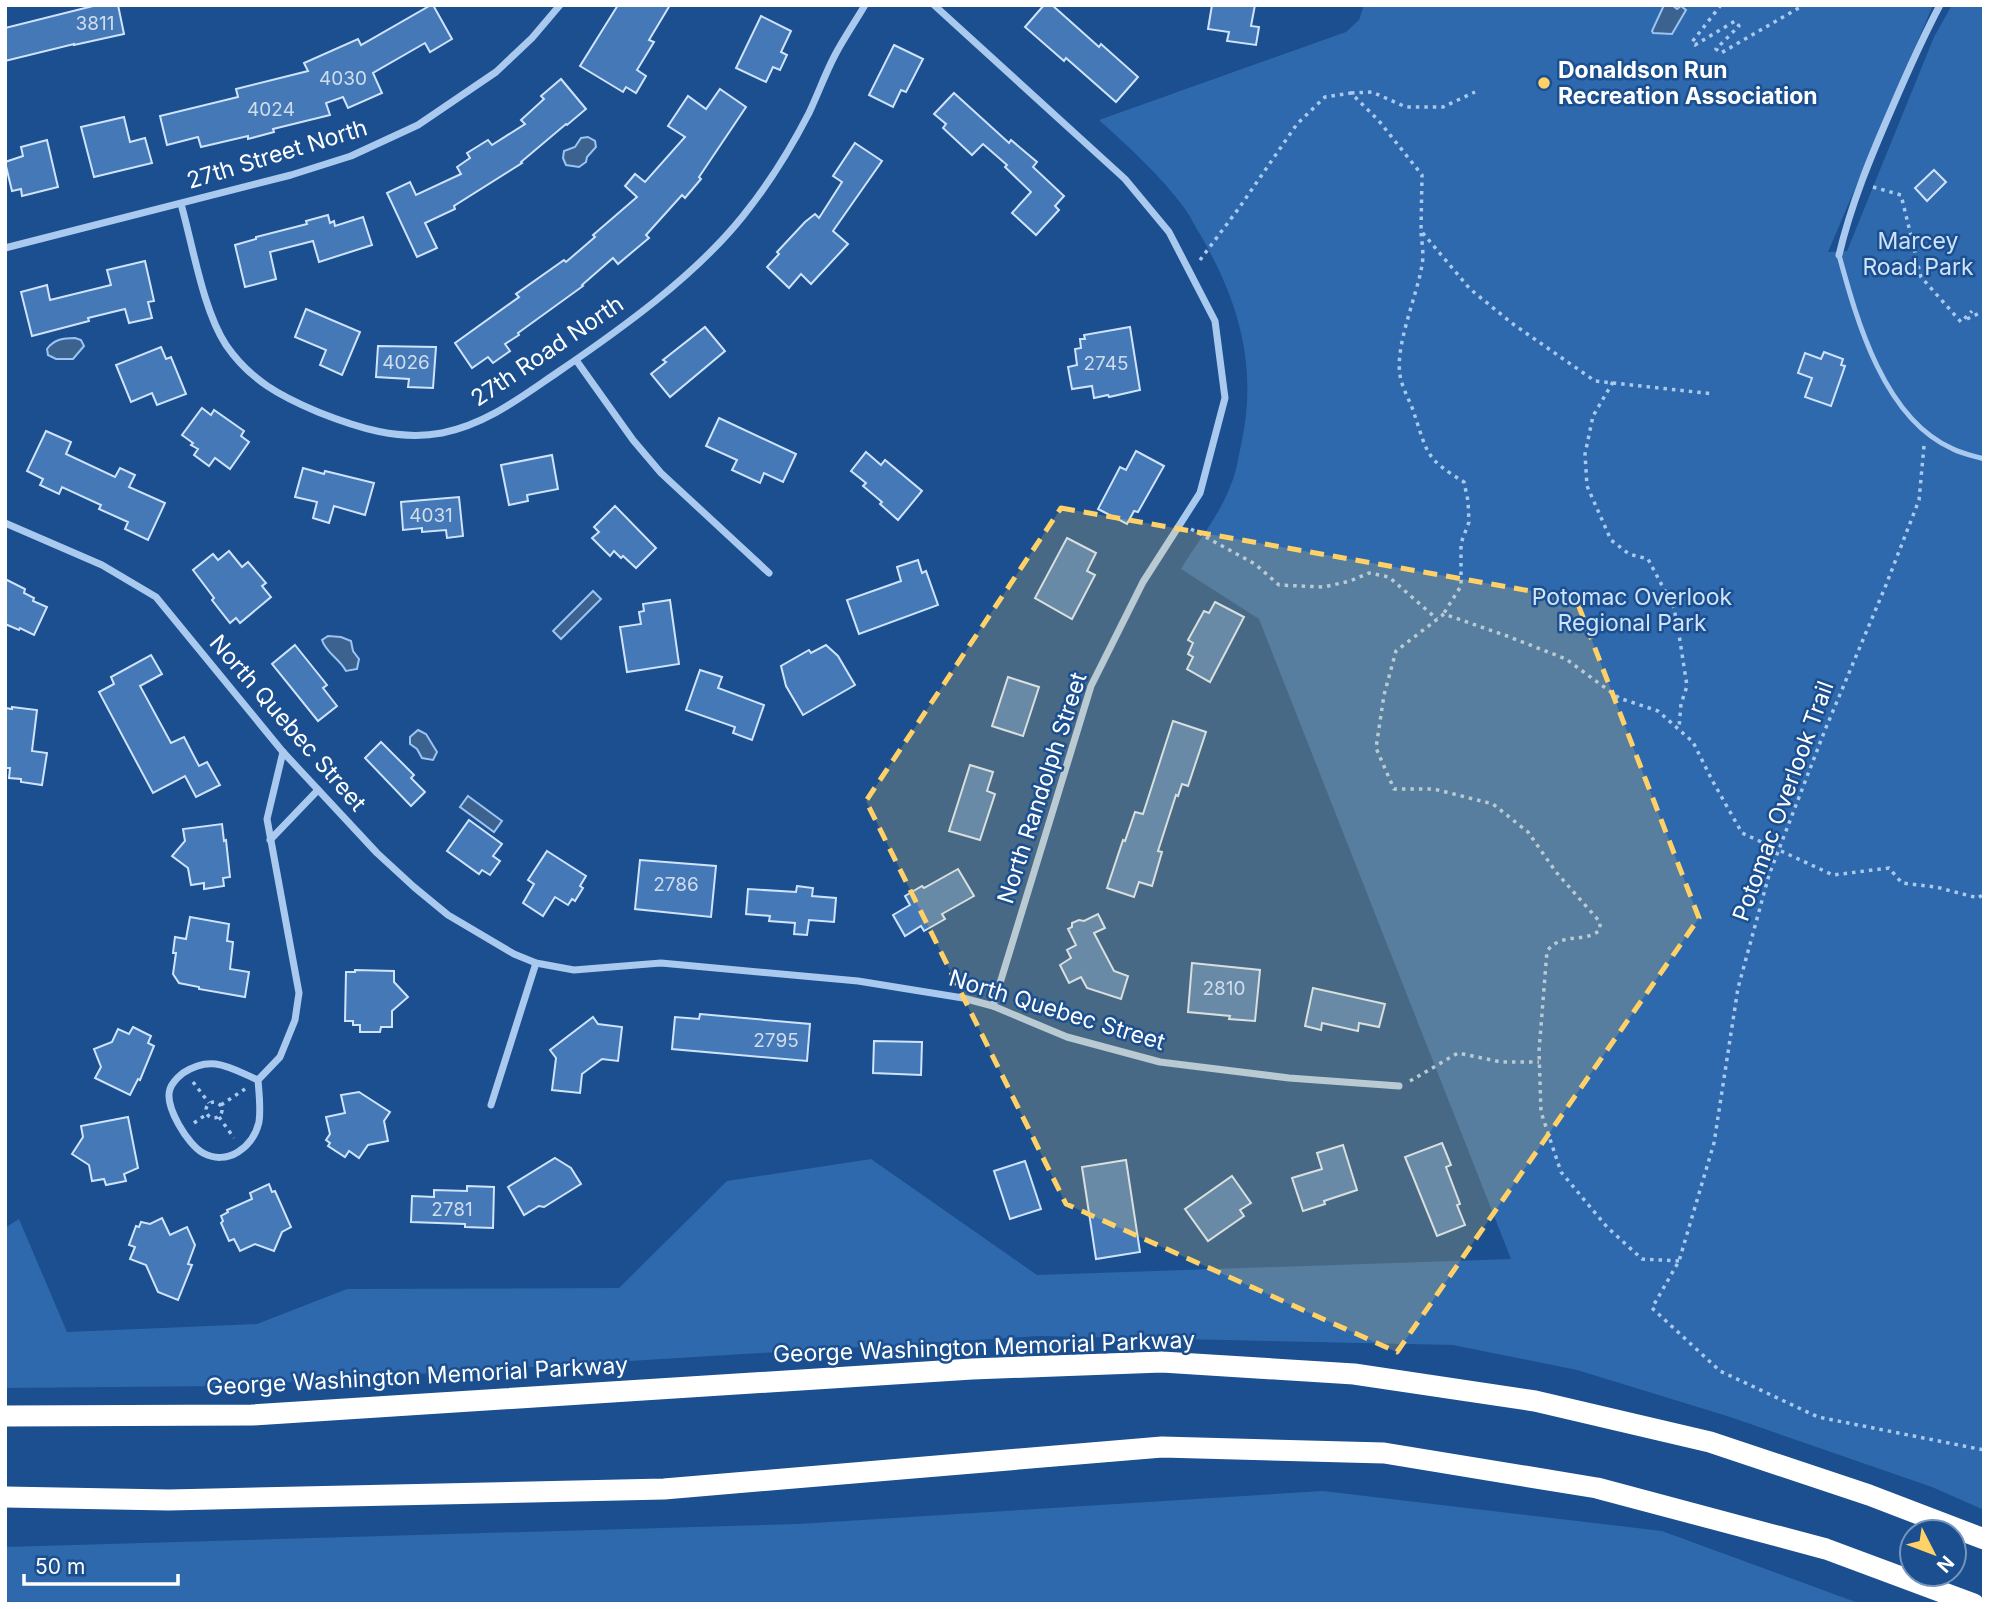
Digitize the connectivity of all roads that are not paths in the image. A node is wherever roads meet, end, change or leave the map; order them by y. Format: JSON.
{"nodes":[{"id":1,"x":560,"y":5,"type":"edge"},
{"id":2,"x":865,"y":5,"type":"edge"},
{"id":3,"x":934,"y":5,"type":"edge"},
{"id":4,"x":1940,"y":5,"type":"edge"},
{"id":5,"x":181,"y":204,"type":"junction"},
{"id":6,"x":5,"y":248,"type":"edge"},
{"id":7,"x":1839,"y":255,"type":"joint"},
{"id":8,"x":576,"y":360,"type":"junction"},
{"id":9,"x":1984,"y":459,"type":"edge"},
{"id":10,"x":5,"y":523,"type":"edge"},
{"id":11,"x":769,"y":573,"type":"dead end"},
{"id":12,"x":283,"y":752,"type":"junction"},
{"id":13,"x":318,"y":790,"type":"junction"},
{"id":14,"x":270,"y":840,"type":"junction"},
{"id":15,"x":536,"y":962,"type":"junction"},
{"id":16,"x":993,"y":1006,"type":"junction"},
{"id":17,"x":258,"y":1080,"type":"junction"},
{"id":18,"x":1399,"y":1086,"type":"road end"},
{"id":19,"x":491,"y":1105,"type":"dead end"},
{"id":20,"x":5,"y":1416,"type":"edge"},
{"id":21,"x":5,"y":1497,"type":"edge"},
{"id":22,"x":1984,"y":1539,"type":"edge"},
{"id":23,"x":1974,"y":1604,"type":"edge"}],
"edges":[{"from":1,"to":5,"type":"street","name":"27th Street North"},
{"from":2,"to":8,"type":"street","name":"27th Road North"},
{"from":3,"to":16,"type":"street","name":"North Randolph Street"},
{"from":4,"to":7,"type":"street"},
{"from":5,"to":6,"type":"street","name":"27th Street North"},
{"from":5,"to":8,"type":"street","name":"27th Road North"},
{"from":7,"to":9,"type":"lane"},
{"from":8,"to":11,"type":"street"},
{"from":10,"to":12,"type":"street","name":"North Quebec Street"},
{"from":12,"to":13,"type":"street","name":"North Quebec Street"},
{"from":12,"to":14,"type":"street"},
{"from":13,"to":14,"type":"street"},
{"from":13,"to":15,"type":"street","name":"North Quebec Street"},
{"from":14,"to":17,"type":"street"},
{"from":15,"to":16,"type":"street","name":"North Quebec Street"},
{"from":15,"to":19,"type":"street"},
{"from":16,"to":18,"type":"street","name":"North Quebec Street"},
{"from":17,"to":17,"type":"street"},
{"from":20,"to":22,"type":"highway","name":"George Washington Memorial Parkway"},
{"from":21,"to":23,"type":"highway"}]}
